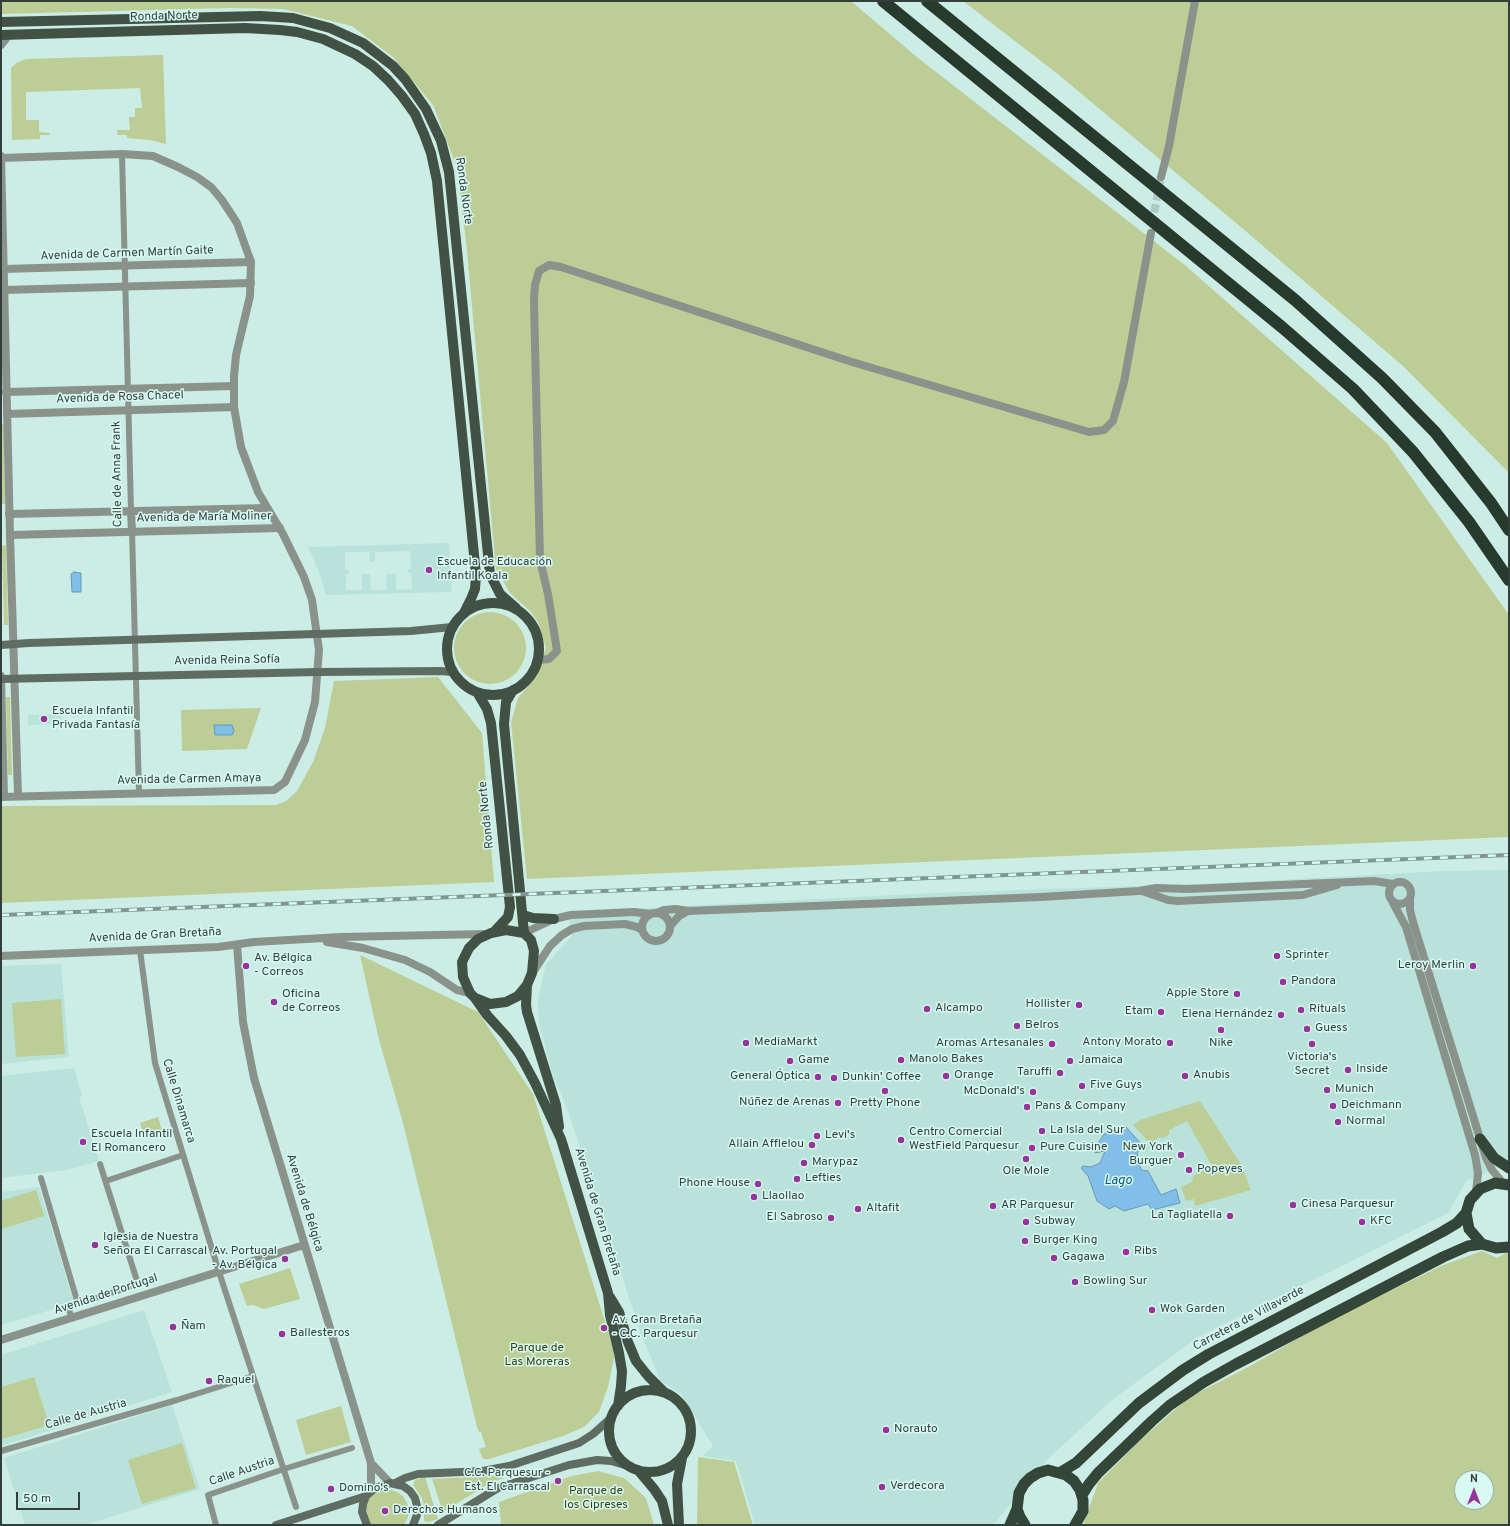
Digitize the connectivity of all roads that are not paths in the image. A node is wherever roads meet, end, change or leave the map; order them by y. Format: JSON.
{"nodes":[{"id":1,"x":883,"y":1,"type":"edge"},
{"id":2,"x":927,"y":1,"type":"edge"},
{"id":3,"x":1195,"y":1,"type":"edge"},
{"id":4,"x":1,"y":22,"type":"edge"},
{"id":5,"x":5,"y":35,"type":"edge"},
{"id":6,"x":1,"y":45,"type":"edge"},
{"id":7,"x":122,"y":154,"type":"junction"},
{"id":8,"x":1,"y":157,"type":"edge"},
{"id":9,"x":1161,"y":177,"type":"tunnel mouth"},
{"id":10,"x":1151,"y":233,"type":"tunnel mouth"},
{"id":11,"x":251,"y":262,"type":"junction"},
{"id":12,"x":125,"y":266,"type":"junction"},
{"id":13,"x":3,"y":269,"type":"junction"},
{"id":14,"x":2,"y":280,"type":"edge"},
{"id":15,"x":251,"y":283,"type":"junction"},
{"id":16,"x":125,"y":287,"type":"junction"},
{"id":17,"x":4,"y":290,"type":"junction"},
{"id":18,"x":234,"y":386,"type":"junction"},
{"id":19,"x":128,"y":388,"type":"junction"},
{"id":20,"x":6,"y":392,"type":"junction"},
{"id":21,"x":234,"y":407,"type":"junction"},
{"id":22,"x":128,"y":410,"type":"junction"},
{"id":23,"x":7,"y":414,"type":"junction"},
{"id":24,"x":267,"y":508,"type":"junction"},
{"id":25,"x":131,"y":511,"type":"junction"},
{"id":26,"x":9,"y":514,"type":"junction"},
{"id":27,"x":280,"y":528,"type":"junction"},
{"id":28,"x":1509,"y":530,"type":"edge"},
{"id":29,"x":132,"y":531,"type":"junction"},
{"id":30,"x":10,"y":535,"type":"junction"},
{"id":31,"x":1509,"y":580,"type":"edge"},
{"id":32,"x":516,"y":608,"type":"junction"},
{"id":33,"x":464,"y":613,"type":"junction"},
{"id":34,"x":452,"y":627,"type":"junction"},
{"id":35,"x":317,"y":633,"type":"junction"},
{"id":36,"x":135,"y":640,"type":"junction"},
{"id":37,"x":13,"y":643,"type":"junction"},
{"id":38,"x":1,"y":645,"type":"edge"},
{"id":39,"x":538,"y":660,"type":"junction"},
{"id":40,"x":318,"y":672,"type":"junction"},
{"id":41,"x":453,"y":672,"type":"junction"},
{"id":42,"x":135,"y":675,"type":"junction"},
{"id":43,"x":1,"y":677,"type":"edge"},
{"id":44,"x":14,"y":678,"type":"junction"},
{"id":45,"x":513,"y":690,"type":"junction"},
{"id":46,"x":477,"y":692,"type":"junction"},
{"id":47,"x":139,"y":793,"type":"junction"},
{"id":48,"x":18,"y":796,"type":"junction"},
{"id":49,"x":3,"y":797,"type":"edge"},
{"id":50,"x":1352,"y":882,"type":"junction"},
{"id":51,"x":1393,"y":884,"type":"junction"},
{"id":52,"x":1139,"y":891,"type":"junction"},
{"id":53,"x":1410,"y":898,"type":"junction"},
{"id":54,"x":1393,"y":903,"type":"junction"},
{"id":55,"x":688,"y":911,"type":"junction"},
{"id":56,"x":654,"y":914,"type":"junction"},
{"id":57,"x":523,"y":915,"type":"junction"},
{"id":58,"x":554,"y":919,"type":"junction"},
{"id":59,"x":670,"y":926,"type":"junction"},
{"id":60,"x":642,"y":930,"type":"junction"},
{"id":61,"x":491,"y":933,"type":"junction"},
{"id":62,"x":524,"y":933,"type":"junction"},
{"id":63,"x":311,"y":940,"type":"junction"},
{"id":64,"x":237,"y":945,"type":"junction"},
{"id":65,"x":140,"y":950,"type":"junction"},
{"id":66,"x":1,"y":956,"type":"edge"},
{"id":67,"x":532,"y":973,"type":"junction"},
{"id":68,"x":527,"y":985,"type":"junction"},
{"id":69,"x":472,"y":995,"type":"junction"},
{"id":70,"x":561,"y":1138,"type":"junction"},
{"id":71,"x":1480,"y":1139,"type":"junction"},
{"id":72,"x":183,"y":1155,"type":"junction"},
{"id":73,"x":100,"y":1164,"type":"dead end"},
{"id":74,"x":1509,"y":1168,"type":"edge"},
{"id":75,"x":41,"y":1178,"type":"dead end"},
{"id":76,"x":106,"y":1181,"type":"junction"},
{"id":77,"x":1506,"y":1184,"type":"edge"},
{"id":78,"x":1476,"y":1192,"type":"junction"},
{"id":79,"x":1466,"y":1213,"type":"junction"},
{"id":80,"x":1482,"y":1244,"type":"junction"},
{"id":81,"x":304,"y":1245,"type":"junction"},
{"id":82,"x":1509,"y":1247,"type":"edge"},
{"id":83,"x":219,"y":1272,"type":"junction"},
{"id":84,"x":608,"y":1293,"type":"junction"},
{"id":85,"x":78,"y":1304,"type":"junction"},
{"id":86,"x":72,"y":1318,"type":"junction"},
{"id":87,"x":1,"y":1340,"type":"edge"},
{"id":88,"x":253,"y":1376,"type":"junction"},
{"id":89,"x":665,"y":1393,"type":"junction"},
{"id":90,"x":618,"y":1406,"type":"junction"},
{"id":91,"x":611,"y":1418,"type":"junction"},
{"id":92,"x":352,"y":1448,"type":"dead end"},
{"id":93,"x":1,"y":1451,"type":"edge"},
{"id":94,"x":682,"y":1458,"type":"junction"},
{"id":95,"x":371,"y":1463,"type":"junction"},
{"id":96,"x":628,"y":1466,"type":"junction"},
{"id":97,"x":284,"y":1469,"type":"junction"},
{"id":98,"x":638,"y":1470,"type":"junction"},
{"id":99,"x":1061,"y":1472,"type":"junction"},
{"id":100,"x":392,"y":1483,"type":"junction"},
{"id":101,"x":369,"y":1494,"type":"junction"},
{"id":102,"x":1082,"y":1495,"type":"junction"},
{"id":103,"x":296,"y":1506,"type":"dead end"},
{"id":104,"x":1017,"y":1509,"type":"junction"},
{"id":105,"x":216,"y":1525,"type":"edge"},
{"id":106,"x":276,"y":1525,"type":"edge"},
{"id":107,"x":367,"y":1525,"type":"edge"},
{"id":108,"x":413,"y":1525,"type":"edge"},
{"id":109,"x":438,"y":1525,"type":"edge"},
{"id":110,"x":668,"y":1525,"type":"edge"},
{"id":111,"x":679,"y":1525,"type":"edge"},
{"id":112,"x":1010,"y":1525,"type":"edge"},
{"id":113,"x":1025,"y":1525,"type":"edge"},
{"id":114,"x":1075,"y":1525,"type":"edge"}],
"edges":[{"from":1,"to":31,"type":"highway"},
{"from":2,"to":28,"type":"highway"},
{"from":3,"to":9,"type":"street"},
{"from":4,"to":32,"type":"main road","name":"Ronda Norte"},
{"from":5,"to":6,"type":"street"},
{"from":5,"to":33,"type":"main road","name":"Ronda Norte"},
{"from":7,"to":8,"type":"street","name":"Avenida de Carmen Amaya"},
{"from":7,"to":11,"type":"street","name":"Avenida de Carmen Amaya"},
{"from":7,"to":12,"type":"street","name":"Calle de Anna Frank"},
{"from":8,"to":13,"type":"street"},
{"from":10,"to":39,"type":"street"},
{"from":11,"to":12,"type":"street","name":"Avenida de Carmen Martín Gaite"},
{"from":11,"to":15,"type":"street","name":"Avenida de Carmen Amaya"},
{"from":12,"to":13,"type":"street","name":"Avenida de Carmen Martín Gaite"},
{"from":12,"to":16,"type":"street","name":"Calle de Anna Frank"},
{"from":13,"to":14,"type":"street"},
{"from":14,"to":17,"type":"street"},
{"from":15,"to":16,"type":"street"},
{"from":15,"to":18,"type":"street","name":"Avenida de Carmen Amaya"},
{"from":16,"to":17,"type":"street"},
{"from":16,"to":19,"type":"street","name":"Calle de Anna Frank"},
{"from":17,"to":20,"type":"street"},
{"from":18,"to":19,"type":"street","name":"Avenida de Rosa Chacel"},
{"from":18,"to":21,"type":"street","name":"Avenida de Carmen Amaya"},
{"from":19,"to":20,"type":"street","name":"Avenida de Rosa Chacel"},
{"from":19,"to":22,"type":"street","name":"Calle de Anna Frank"},
{"from":20,"to":23,"type":"street"},
{"from":21,"to":22,"type":"street","name":"Avenida de Rosa Chacel"},
{"from":21,"to":24,"type":"street","name":"Avenida de Carmen Amaya"},
{"from":22,"to":23,"type":"street","name":"Avenida de Rosa Chacel"},
{"from":22,"to":25,"type":"street","name":"Calle de Anna Frank"},
{"from":23,"to":26,"type":"street"},
{"from":24,"to":25,"type":"street","name":"Avenida de María Moliner"},
{"from":24,"to":27,"type":"street","name":"Avenida de Carmen Amaya"},
{"from":25,"to":26,"type":"street","name":"Avenida de María Moliner"},
{"from":25,"to":29,"type":"street","name":"Calle de Anna Frank"},
{"from":26,"to":30,"type":"street"},
{"from":27,"to":29,"type":"street","name":"Avenida de María Moliner"},
{"from":27,"to":35,"type":"street","name":"Avenida de Carmen Amaya"},
{"from":29,"to":30,"type":"street","name":"Avenida de María Moliner"},
{"from":29,"to":36,"type":"street","name":"Calle de Anna Frank"},
{"from":30,"to":37,"type":"street"},
{"from":32,"to":33,"type":"main road","name":"Ronda Norte"},
{"from":32,"to":39,"type":"main road","name":"Ronda Norte"},
{"from":33,"to":34,"type":"main road","name":"Ronda Norte"},
{"from":34,"to":35,"type":"main road","name":"Avenida Reina Sofía"},
{"from":34,"to":41,"type":"main road","name":"Ronda Norte"},
{"from":35,"to":36,"type":"main road","name":"Avenida Reina Sofía"},
{"from":35,"to":40,"type":"street","name":"Avenida de Carmen Amaya"},
{"from":36,"to":37,"type":"main road","name":"Avenida Reina Sofía"},
{"from":36,"to":42,"type":"street","name":"Calle de Anna Frank"},
{"from":37,"to":38,"type":"main road","name":"Avenida Reina Sofía"},
{"from":37,"to":44,"type":"street"},
{"from":39,"to":45,"type":"main road","name":"Ronda Norte"},
{"from":40,"to":41,"type":"main road","name":"Avenida Reina Sofía"},
{"from":40,"to":42,"type":"main road","name":"Avenida Reina Sofía"},
{"from":40,"to":47,"type":"street","name":"Avenida de Carmen Amaya"},
{"from":41,"to":46,"type":"main road","name":"Ronda Norte"},
{"from":42,"to":44,"type":"main road","name":"Avenida Reina Sofía"},
{"from":42,"to":47,"type":"street","name":"Calle de Anna Frank"},
{"from":43,"to":44,"type":"main road","name":"Avenida Reina Sofía"},
{"from":43,"to":49,"type":"street"},
{"from":44,"to":48,"type":"street"},
{"from":45,"to":46,"type":"main road","name":"Ronda Norte"},
{"from":45,"to":57,"type":"main road"},
{"from":46,"to":61,"type":"main road","name":"Ronda Norte"},
{"from":47,"to":48,"type":"street","name":"Avenida de Carmen Amaya"},
{"from":48,"to":49,"type":"street","name":"Avenida de Carmen Amaya"},
{"from":50,"to":51,"type":"street"},
{"from":50,"to":52,"type":"street"},
{"from":50,"to":52,"type":"street"},
{"from":51,"to":53,"type":"street"},
{"from":51,"to":54,"type":"street"},
{"from":52,"to":55,"type":"street"},
{"from":53,"to":54,"type":"street"},
{"from":53,"to":71,"type":"street"},
{"from":54,"to":78,"type":"street"},
{"from":55,"to":56,"type":"street"},
{"from":55,"to":59,"type":"street"},
{"from":56,"to":58,"type":"street"},
{"from":56,"to":59,"type":"street"},
{"from":56,"to":60,"type":"street"},
{"from":57,"to":58,"type":"main road"},
{"from":57,"to":62,"type":"main road"},
{"from":58,"to":62,"type":"street"},
{"from":59,"to":60,"type":"street"},
{"from":60,"to":67,"type":"street"},
{"from":61,"to":62,"type":"main road"},
{"from":61,"to":63,"type":"street","name":"Avenida de Gran Bretaña"},
{"from":61,"to":69,"type":"main road"},
{"from":62,"to":67,"type":"main road"},
{"from":63,"to":64,"type":"street","name":"Avenida de Gran Bretaña"},
{"from":63,"to":69,"type":"street","name":"Avenida de Gran Bretaña"},
{"from":64,"to":65,"type":"street","name":"Avenida de Gran Bretaña"},
{"from":64,"to":81,"type":"street","name":"Avenida de Bélgica"},
{"from":65,"to":66,"type":"street","name":"Avenida de Gran Bretaña"},
{"from":65,"to":72,"type":"street","name":"Calle Dinamarca"},
{"from":67,"to":68,"type":"main road"},
{"from":68,"to":69,"type":"main road"},
{"from":68,"to":70,"type":"main road","name":"Avenida de Gran Bretaña"},
{"from":69,"to":70,"type":"main road","name":"Avenida de Gran Bretaña"},
{"from":70,"to":84,"type":"main road","name":"Avenida de Gran Bretaña"},
{"from":71,"to":74,"type":"highway"},
{"from":71,"to":77,"type":"street"},
{"from":72,"to":76,"type":"street","name":"Calle Dinamarca"},
{"from":72,"to":83,"type":"street"},
{"from":73,"to":76,"type":"street"},
{"from":75,"to":85,"type":"street"},
{"from":76,"to":85,"type":"street"},
{"from":77,"to":78,"type":"highway"},
{"from":78,"to":79,"type":"highway"},
{"from":79,"to":80,"type":"highway"},
{"from":79,"to":99,"type":"highway","name":"Carretera de Villaverde"},
{"from":80,"to":82,"type":"highway"},
{"from":80,"to":102,"type":"highway"},
{"from":81,"to":83,"type":"street","name":"Avenida de Portugal"},
{"from":81,"to":95,"type":"street","name":"Avenida de Bélgica"},
{"from":83,"to":86,"type":"street","name":"Avenida de Portugal"},
{"from":83,"to":88,"type":"street"},
{"from":84,"to":89,"type":"main road","name":"Avenida de Gran Bretaña"},
{"from":84,"to":90,"type":"main road","name":"Avenida de Gran Bretaña"},
{"from":85,"to":86,"type":"street"},
{"from":86,"to":87,"type":"street","name":"Avenida de Portugal"},
{"from":88,"to":93,"type":"street","name":"Calle de Austria"},
{"from":88,"to":97,"type":"street"},
{"from":89,"to":90,"type":"main road"},
{"from":89,"to":94,"type":"main road"},
{"from":90,"to":91,"type":"main road"},
{"from":91,"to":96,"type":"main road"},
{"from":91,"to":100,"type":"main road"},
{"from":92,"to":97,"type":"street","name":"Calle Austria"},
{"from":94,"to":98,"type":"main road"},
{"from":94,"to":111,"type":"main road"},
{"from":95,"to":100,"type":"street"},
{"from":95,"to":101,"type":"street"},
{"from":96,"to":98,"type":"main road"},
{"from":96,"to":109,"type":"main road"},
{"from":97,"to":103,"type":"street"},
{"from":97,"to":105,"type":"street","name":"Calle Austria"},
{"from":98,"to":110,"type":"main road"},
{"from":99,"to":102,"type":"highway"},
{"from":99,"to":104,"type":"highway"},
{"from":100,"to":101,"type":"main road"},
{"from":100,"to":108,"type":"main road"},
{"from":101,"to":106,"type":"main road"},
{"from":101,"to":107,"type":"main road"},
{"from":102,"to":114,"type":"highway"},
{"from":104,"to":112,"type":"highway"},
{"from":104,"to":113,"type":"highway"}]}
